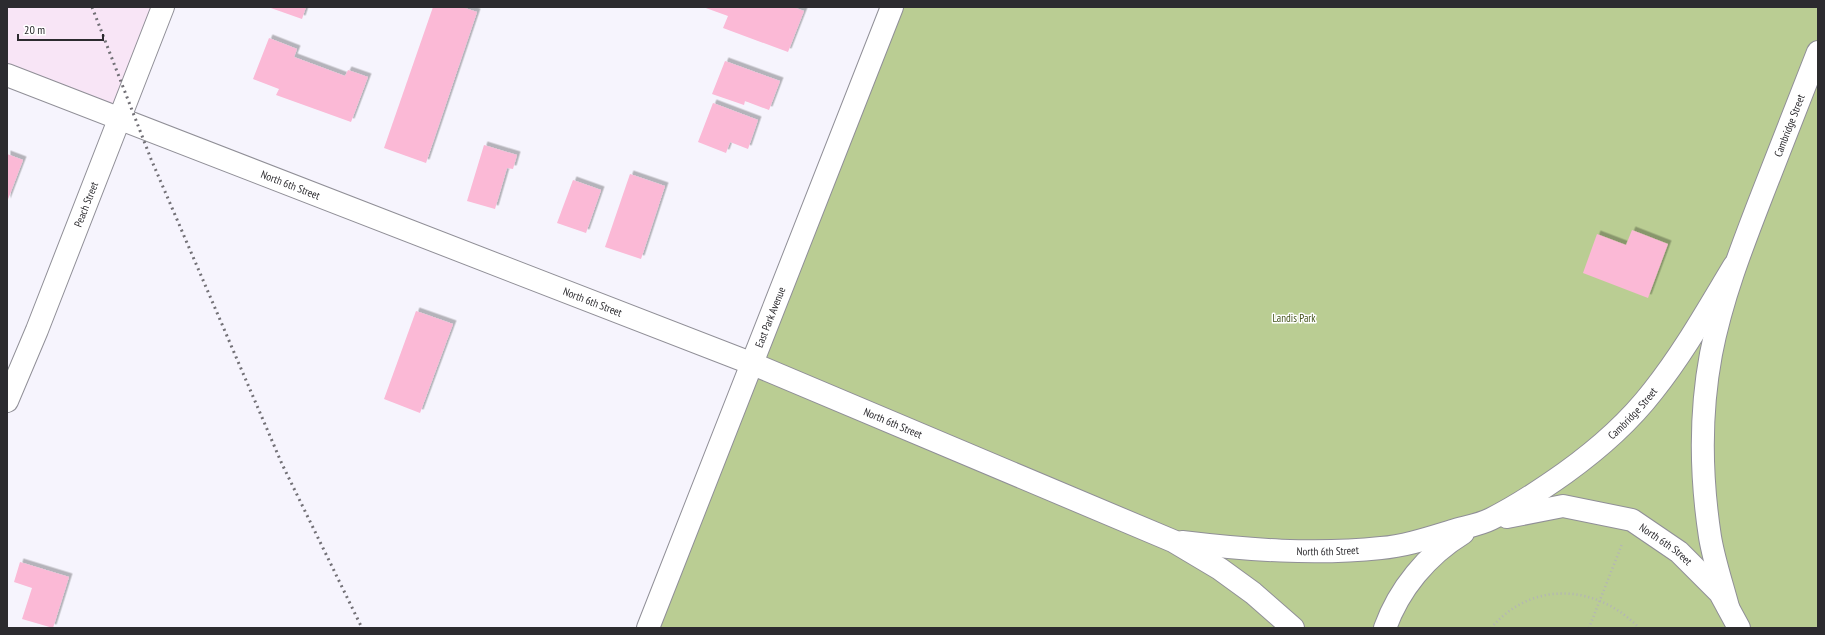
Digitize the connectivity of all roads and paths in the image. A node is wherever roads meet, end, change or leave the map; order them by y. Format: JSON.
{"nodes":[{"id":1,"x":163,"y":7,"type":"edge"},
{"id":2,"x":892,"y":7,"type":"edge"},
{"id":3,"x":1818,"y":52,"type":"edge"},
{"id":4,"x":7,"y":75,"type":"edge"},
{"id":5,"x":119,"y":119,"type":"junction"},
{"id":6,"x":1734,"y":266,"type":"junction"},
{"id":7,"x":752,"y":364,"type":"junction"},
{"id":8,"x":7,"y":401,"type":"edge"},
{"id":9,"x":1632,"y":520,"type":"junction"},
{"id":10,"x":1485,"y":522,"type":"junction"},
{"id":11,"x":1173,"y":542,"type":"junction"},
{"id":12,"x":1600,"y":600,"type":"junction"},
{"id":13,"x":1735,"y":620,"type":"edge"},
{"id":14,"x":648,"y":628,"type":"edge"},
{"id":15,"x":1293,"y":628,"type":"edge"},
{"id":16,"x":1385,"y":628,"type":"edge"},
{"id":17,"x":1491,"y":628,"type":"edge"},
{"id":18,"x":1589,"y":628,"type":"edge"},
{"id":19,"x":1639,"y":628,"type":"edge"}],
"edges":[{"from":1,"to":5,"type":"street","name":"Peach Street"},
{"from":2,"to":7,"type":"street","name":"East Park Avenue"},
{"from":3,"to":6,"type":"street","name":"Cambridge Street"},
{"from":4,"to":5,"type":"street","name":"North 6th Street"},
{"from":5,"to":7,"type":"street","name":"North 6th Street"},
{"from":5,"to":8,"type":"street","name":"Peach Street"},
{"from":6,"to":10,"type":"street","name":"Cambridge Street"},
{"from":6,"to":13,"type":"street","name":"Cambridge Street"},
{"from":7,"to":11,"type":"street","name":"North 6th Street"},
{"from":7,"to":14,"type":"street","name":"East Park Avenue"},
{"from":9,"to":10,"type":"street","name":"North 6th Street"},
{"from":9,"to":12,"type":"path"},
{"from":9,"to":13,"type":"street","name":"North 6th Street"},
{"from":10,"to":11,"type":"street","name":"North 6th Street"},
{"from":10,"to":16,"type":"street","name":"Cambridge Street"},
{"from":11,"to":15,"type":"street","name":"North 6th Street"},
{"from":12,"to":17,"type":"path"},
{"from":12,"to":18,"type":"path"},
{"from":12,"to":19,"type":"path"}]}
